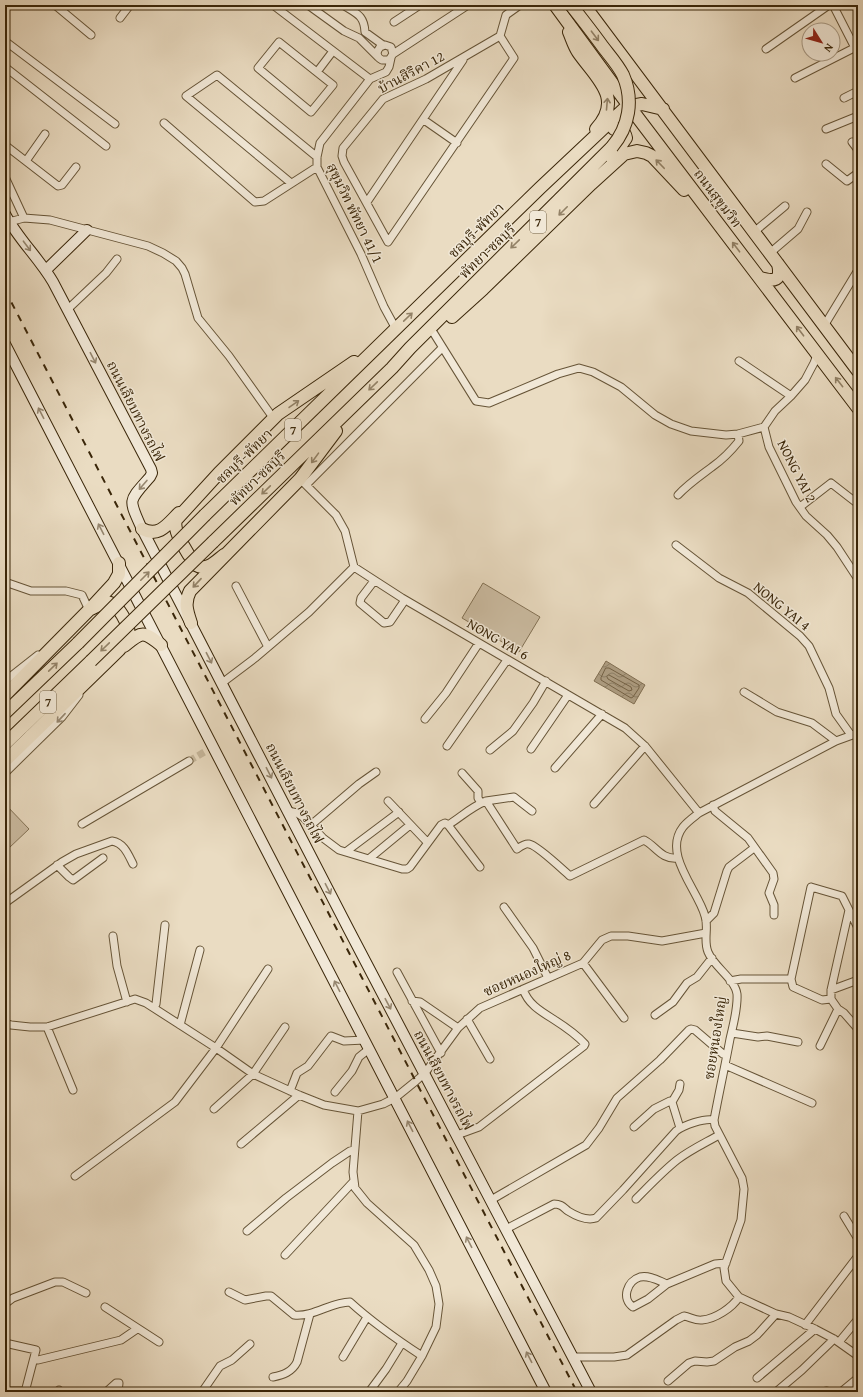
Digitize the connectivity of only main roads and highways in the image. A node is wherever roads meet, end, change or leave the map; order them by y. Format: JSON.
{"nodes":[{"id":1,"x":572,"y":5,"type":"edge"},
{"id":2,"x":584,"y":5,"type":"edge"},
{"id":3,"x":556,"y":7,"type":"edge"},
{"id":4,"x":630,"y":106,"type":"junction"},
{"id":5,"x":663,"y":109,"type":"junction"},
{"id":6,"x":591,"y":184,"type":"junction"},
{"id":7,"x":540,"y":188,"type":"junction"},
{"id":8,"x":708,"y":210,"type":"junction"},
{"id":9,"x":778,"y":264,"type":"junction"},
{"id":10,"x":760,"y":278,"type":"junction"},
{"id":11,"x":380,"y":344,"type":"junction"},
{"id":12,"x":392,"y":368,"type":"junction"},
{"id":13,"x":858,"y":371,"type":"edge"},
{"id":14,"x":857,"y":403,"type":"edge"},
{"id":15,"x":355,"y":404,"type":"junction"},
{"id":16,"x":219,"y":473,"type":"junction"},
{"id":17,"x":142,"y":529,"type":"road end"},
{"id":18,"x":224,"y":555,"type":"junction"},
{"id":19,"x":119,"y":563,"type":"road end"},
{"id":20,"x":89,"y":610,"type":"junction"},
{"id":21,"x":191,"y":623,"type":"road end"},
{"id":22,"x":161,"y":645,"type":"road end"},
{"id":23,"x":119,"y":650,"type":"junction"},
{"id":24,"x":5,"y":695,"type":"edge"},
{"id":25,"x":5,"y":713,"type":"edge"},
{"id":26,"x":5,"y":744,"type":"edge"},
{"id":27,"x":5,"y":761,"type":"edge"}],
"edges":[{"from":1,"to":12,"type":"highway","name":"พัทยา-ชลบุรี","number":"7","one_way":true,"bridge":true},
{"from":2,"to":5,"type":"highway","name":"ถนนสุขุมวิท"},
{"from":3,"to":4,"type":"highway","name":"ถนนสุขุมวิท"},
{"from":7,"to":3,"type":"highway","one_way":true},
{"from":4,"to":5,"type":"highway"},
{"from":4,"to":7,"type":"highway"},
{"from":4,"to":8,"type":"highway","name":"ถนนสุขุมวิท"},
{"from":5,"to":9,"type":"highway","name":"ถนนสุขุมวิท"},
{"from":6,"to":7,"type":"highway"},
{"from":8,"to":6,"type":"highway","one_way":true},
{"from":6,"to":12,"type":"highway","one_way":true},
{"from":11,"to":7,"type":"highway","name":"ชลบุรี-พัทยา","number":"7","one_way":true},
{"from":10,"to":8,"type":"highway","name":"ถนนสุขุมวิท","one_way":true},
{"from":9,"to":10,"type":"highway"},
{"from":9,"to":13,"type":"highway","name":"ถนนสุขุมวิท"},
{"from":14,"to":10,"type":"highway","name":"ถนนสุขุมวิท","one_way":true},
{"from":16,"to":11,"type":"highway","one_way":true},
{"from":25,"to":11,"type":"highway","name":"ชลบุรี-พัทยา","number":"7","one_way":true,"bridge":true},
{"from":12,"to":15,"type":"highway","name":"พัทยา-ชลบุรี","number":"7","one_way":true},
{"from":15,"to":18,"type":"highway","one_way":true},
{"from":15,"to":26,"type":"highway","name":"พัทยา-ชลบุรี","number":"7","one_way":true,"bridge":true},
{"from":16,"to":17,"type":"highway"},
{"from":16,"to":18,"type":"highway"},
{"from":18,"to":21,"type":"highway","one_way":true},
{"from":19,"to":20,"type":"highway"},
{"from":20,"to":23,"type":"highway"},
{"from":20,"to":24,"type":"highway"},
{"from":22,"to":23,"type":"highway"},
{"from":23,"to":27,"type":"highway"}]}
